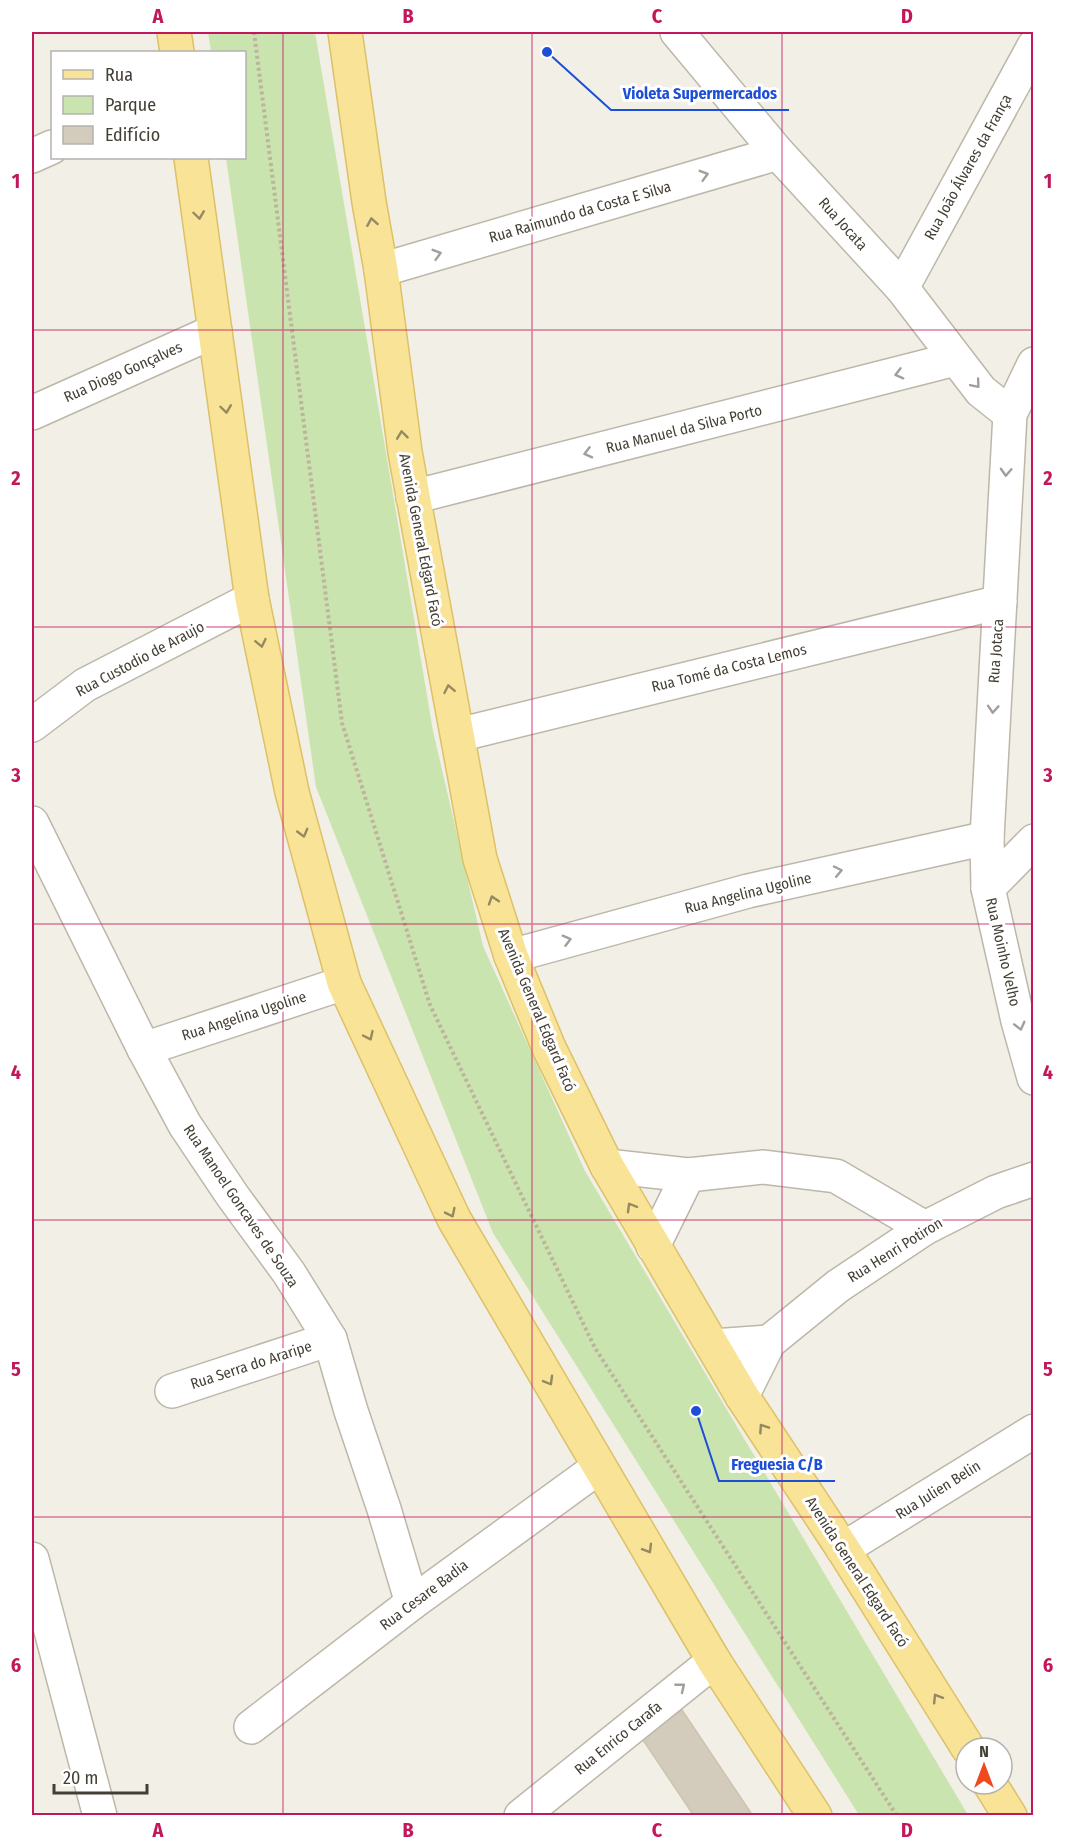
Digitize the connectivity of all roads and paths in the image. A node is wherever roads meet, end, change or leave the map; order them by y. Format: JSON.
{"nodes":[{"id":1,"x":174,"y":32,"type":"edge"},
{"id":2,"x":345,"y":32,"type":"edge"},
{"id":3,"x":677,"y":32,"type":"edge"},
{"id":4,"x":1034,"y":45,"type":"edge"},
{"id":5,"x":177,"y":51,"type":"edge"},
{"id":6,"x":51,"y":147,"type":"edge"},
{"id":7,"x":778,"y":153,"type":"junction"},
{"id":8,"x":32,"y":156,"type":"edge"},
{"id":9,"x":191,"y":159,"type":"edge"},
{"id":10,"x":381,"y":270,"type":"junction"},
{"id":11,"x":902,"y":288,"type":"junction"},
{"id":12,"x":215,"y":331,"type":"junction"},
{"id":13,"x":955,"y":359,"type":"junction"},
{"id":14,"x":1034,"y":364,"type":"edge"},
{"id":15,"x":32,"y":413,"type":"edge"},
{"id":16,"x":1010,"y":414,"type":"junction"},
{"id":17,"x":413,"y":497,"type":"junction"},
{"id":18,"x":252,"y":599,"type":"junction"},
{"id":19,"x":1000,"y":602,"type":"junction"},
{"id":20,"x":32,"y":725,"type":"edge"},
{"id":21,"x":458,"y":735,"type":"junction"},
{"id":22,"x":32,"y":824,"type":"edge"},
{"id":23,"x":987,"y":838,"type":"junction"},
{"id":24,"x":1034,"y":841,"type":"edge"},
{"id":25,"x":988,"y":888,"type":"junction"},
{"id":26,"x":511,"y":956,"type":"junction"},
{"id":27,"x":344,"y":983,"type":"junction"},
{"id":28,"x":144,"y":1049,"type":"junction"},
{"id":29,"x":1034,"y":1078,"type":"edge"},
{"id":30,"x":607,"y":1166,"type":"junction"},
{"id":31,"x":688,"y":1175,"type":"junction"},
{"id":32,"x":1034,"y":1179,"type":"edge"},
{"id":33,"x":925,"y":1228,"type":"junction"},
{"id":34,"x":653,"y":1246,"type":"junction"},
{"id":35,"x":330,"y":1339,"type":"junction"},
{"id":36,"x":769,"y":1342,"type":"junction"},
{"id":37,"x":712,"y":1346,"type":"junction"},
{"id":38,"x":171,"y":1391,"type":"dead end"},
{"id":39,"x":742,"y":1396,"type":"junction"},
{"id":40,"x":1034,"y":1431,"type":"edge"},
{"id":41,"x":599,"y":1467,"type":"junction"},
{"id":42,"x":843,"y":1549,"type":"junction"},
{"id":43,"x":32,"y":1559,"type":"edge"},
{"id":44,"x":412,"y":1603,"type":"junction"},
{"id":45,"x":714,"y":1660,"type":"junction"},
{"id":46,"x":251,"y":1727,"type":"dead end"},
{"id":47,"x":960,"y":1736,"type":"edge"},
{"id":48,"x":998,"y":1796,"type":"edge"},
{"id":49,"x":100,"y":1815,"type":"edge"},
{"id":50,"x":521,"y":1815,"type":"edge"},
{"id":51,"x":815,"y":1815,"type":"edge"},
{"id":52,"x":1010,"y":1815,"type":"edge"}],
"edges":[{"from":1,"to":5,"type":"main road"},
{"from":10,"to":2,"type":"main road","name":"Avenida General Edgard Facó","one_way":true},
{"from":3,"to":7,"type":"street","name":"Rua Jocata"},
{"from":4,"to":11,"type":"street","name":"Rua João Álvares da França"},
{"from":6,"to":8,"type":"street"},
{"from":10,"to":7,"type":"street","name":"Rua Raimundo da Costa E Silva","one_way":true},
{"from":7,"to":11,"type":"street","name":"Rua Jocata"},
{"from":9,"to":12,"type":"main road","one_way":true},
{"from":17,"to":10,"type":"main road","name":"Avenida General Edgard Facó","one_way":true},
{"from":11,"to":13,"type":"street","name":"Rua Jocata"},
{"from":12,"to":15,"type":"street","name":"Rua Diogo Gonçalves"},
{"from":12,"to":18,"type":"main road","one_way":true},
{"from":13,"to":16,"type":"street","name":"Rua Jocata","one_way":true},
{"from":13,"to":17,"type":"street","name":"Rua Manuel da Silva Porto","one_way":true},
{"from":14,"to":16,"type":"street"},
{"from":16,"to":19,"type":"street","name":"Rua Jotaca","one_way":true},
{"from":21,"to":17,"type":"main road","name":"Avenida General Edgard Facó","one_way":true},
{"from":18,"to":20,"type":"street","name":"Rua Custodio de Araujo"},
{"from":18,"to":27,"type":"main road","one_way":true},
{"from":19,"to":21,"type":"street","name":"Rua Tomé da Costa Lemos"},
{"from":19,"to":23,"type":"street","name":"Rua Jotaca","one_way":true},
{"from":26,"to":21,"type":"main road","name":"Avenida General Edgard Facó","one_way":true},
{"from":22,"to":28,"type":"street","name":"Rua Manoel Goncaves de Souza"},
{"from":23,"to":25,"type":"street","name":"Rua Jotaca"},
{"from":26,"to":23,"type":"street","name":"Rua Angelina Ugoline","one_way":true},
{"from":24,"to":25,"type":"street","name":"Rua Moinho Velho"},
{"from":25,"to":29,"type":"street","name":"Rua Moinho Velho","one_way":true},
{"from":26,"to":30,"type":"main road","name":"Avenida General Edgard Facó"},
{"from":27,"to":28,"type":"street","name":"Rua Angelina Ugoline"},
{"from":27,"to":41,"type":"main road","one_way":true},
{"from":28,"to":35,"type":"street","name":"Rua Manoel Goncaves de Souza"},
{"from":30,"to":31,"type":"street"},
{"from":34,"to":30,"type":"main road","name":"Avenida General Edgard Facó","one_way":true},
{"from":31,"to":33,"type":"street"},
{"from":31,"to":34,"type":"street"},
{"from":32,"to":33,"type":"street","name":"Rua Henri Potiron"},
{"from":33,"to":36,"type":"street","name":"Rua Henri Potiron"},
{"from":34,"to":37,"type":"main road","name":"Avenida General Edgard Facó"},
{"from":35,"to":38,"type":"street","name":"Rua Serra do Araripe"},
{"from":35,"to":44,"type":"street","name":"Rua Manoel Goncaves de Souza"},
{"from":36,"to":37,"type":"street"},
{"from":36,"to":39,"type":"street","name":"Rua Henri Potiron"},
{"from":37,"to":39,"type":"main road","name":"Avenida General Edgard Facó"},
{"from":42,"to":39,"type":"main road","name":"Avenida General Edgard Facó","one_way":true},
{"from":40,"to":42,"type":"street","name":"Rua Julien Belin"},
{"from":41,"to":44,"type":"street","name":"Rua Cesare Badia"},
{"from":41,"to":45,"type":"main road","one_way":true},
{"from":47,"to":42,"type":"main road","name":"Avenida General Edgard Facó","one_way":true},
{"from":43,"to":49,"type":"street"},
{"from":44,"to":46,"type":"street","name":"Rua Cesare Badia"},
{"from":50,"to":45,"type":"street","name":"Rua Enrico Carafa","one_way":true},
{"from":45,"to":51,"type":"main road"},
{"from":48,"to":52,"type":"main road"}]}
